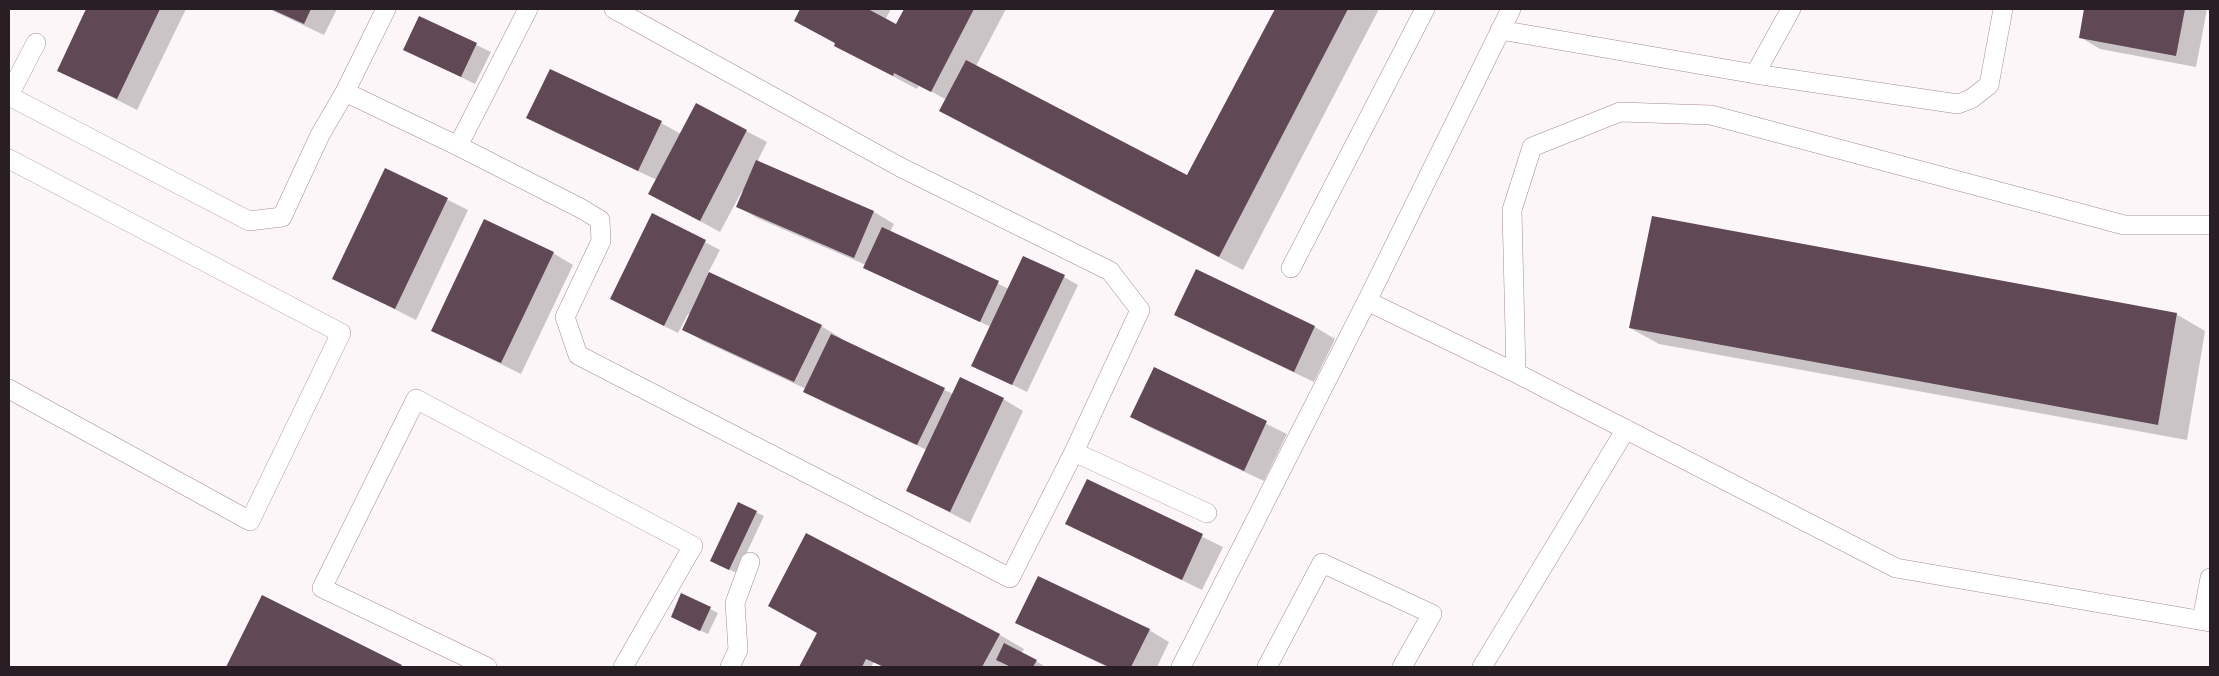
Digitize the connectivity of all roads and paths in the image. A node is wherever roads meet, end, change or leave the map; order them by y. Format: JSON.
{"nodes":[{"id":1,"x":386,"y":9,"type":"edge"},
{"id":2,"x":528,"y":9,"type":"edge"},
{"id":3,"x":614,"y":9,"type":"edge"},
{"id":4,"x":1424,"y":9,"type":"edge"},
{"id":5,"x":1511,"y":9,"type":"edge"},
{"id":6,"x":1791,"y":9,"type":"edge"},
{"id":7,"x":2003,"y":9,"type":"edge"},
{"id":8,"x":1500,"y":30,"type":"junction"},
{"id":9,"x":36,"y":43,"type":"dead end"},
{"id":10,"x":1755,"y":74,"type":"junction"},
{"id":11,"x":345,"y":92,"type":"junction"},
{"id":12,"x":9,"y":95,"type":"edge"},
{"id":13,"x":458,"y":146,"type":"junction"},
{"id":14,"x":9,"y":159,"type":"edge"},
{"id":15,"x":2210,"y":225,"type":"edge"},
{"id":16,"x":1291,"y":268,"type":"dead end"},
{"id":17,"x":1366,"y":301,"type":"junction"},
{"id":18,"x":1516,"y":373,"type":"junction"},
{"id":19,"x":9,"y":389,"type":"edge"},
{"id":20,"x":1626,"y":429,"type":"junction"},
{"id":21,"x":1074,"y":452,"type":"junction"},
{"id":22,"x":1207,"y":513,"type":"dead end"},
{"id":23,"x":750,"y":562,"type":"dead end"},
{"id":24,"x":2210,"y":578,"type":"edge"},
{"id":25,"x":2206,"y":621,"type":"edge"},
{"id":26,"x":487,"y":667,"type":"edge"},
{"id":27,"x":623,"y":667,"type":"edge"},
{"id":28,"x":730,"y":667,"type":"edge"},
{"id":29,"x":1181,"y":667,"type":"edge"},
{"id":30,"x":1267,"y":667,"type":"edge"},
{"id":31,"x":1402,"y":667,"type":"edge"},
{"id":32,"x":1482,"y":667,"type":"edge"}],
"edges":[{"from":1,"to":11,"type":"lane"},
{"from":2,"to":13,"type":"lane"},
{"from":3,"to":21,"type":"lane"},
{"from":4,"to":16,"type":"lane"},
{"from":5,"to":8,"type":"lane"},
{"from":6,"to":10,"type":"lane"},
{"from":7,"to":10,"type":"lane"},
{"from":8,"to":10,"type":"lane"},
{"from":8,"to":17,"type":"lane"},
{"from":9,"to":12,"type":"lane"},
{"from":11,"to":12,"type":"lane"},
{"from":11,"to":13,"type":"lane"},
{"from":13,"to":21,"type":"lane"},
{"from":14,"to":19,"type":"lane"},
{"from":15,"to":18,"type":"lane"},
{"from":17,"to":18,"type":"lane"},
{"from":17,"to":29,"type":"lane"},
{"from":18,"to":20,"type":"lane"},
{"from":20,"to":25,"type":"lane"},
{"from":20,"to":32,"type":"lane"},
{"from":21,"to":22,"type":"lane"},
{"from":23,"to":28,"type":"lane"},
{"from":24,"to":25,"type":"lane"},
{"from":26,"to":27,"type":"lane"},
{"from":30,"to":31,"type":"lane"}]}
